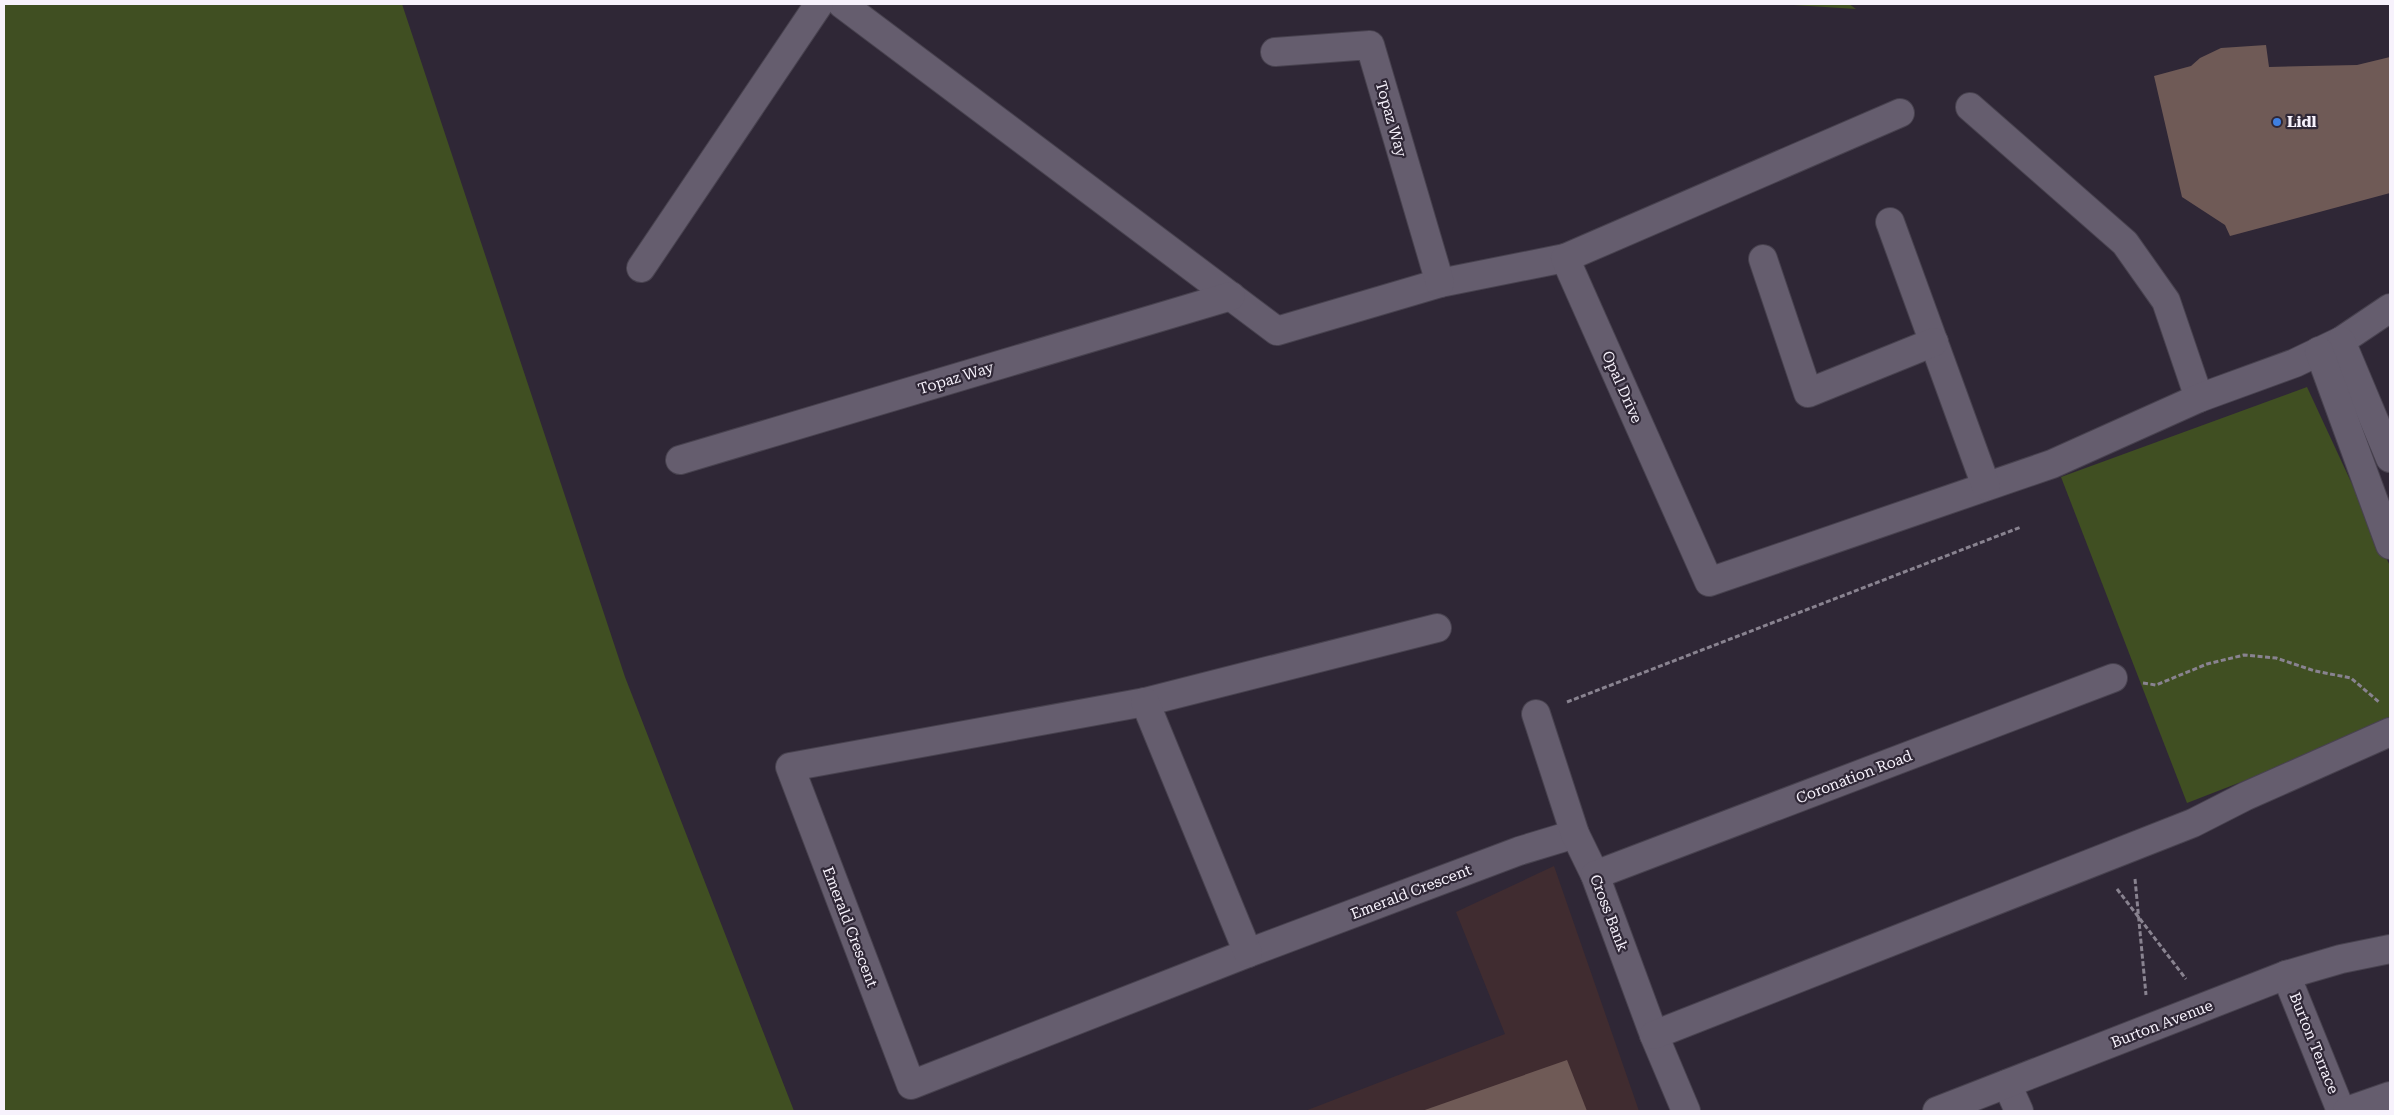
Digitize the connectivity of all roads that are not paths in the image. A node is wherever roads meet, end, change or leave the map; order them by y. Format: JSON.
{"nodes":[{"id":1,"x":819,"y":4,"type":"edge"},
{"id":2,"x":842,"y":4,"type":"edge"},
{"id":3,"x":1275,"y":52,"type":"dead end"},
{"id":4,"x":1970,"y":107,"type":"dead end"},
{"id":5,"x":1900,"y":113,"type":"dead end"},
{"id":6,"x":1890,"y":222,"type":"dead end"},
{"id":7,"x":1565,"y":258,"type":"junction"},
{"id":8,"x":1763,"y":259,"type":"dead end"},
{"id":9,"x":641,"y":268,"type":"dead end"},
{"id":10,"x":1440,"y":283,"type":"junction"},
{"id":11,"x":1231,"y":296,"type":"junction"},
{"id":12,"x":2390,"y":308,"type":"edge"},
{"id":13,"x":1934,"y":342,"type":"junction"},
{"id":14,"x":2330,"y":346,"type":"junction"},
{"id":15,"x":2199,"y":398,"type":"junction"},
{"id":16,"x":2390,"y":458,"type":"edge"},
{"id":17,"x":680,"y":460,"type":"dead end"},
{"id":18,"x":1986,"y":486,"type":"junction"},
{"id":19,"x":2390,"y":546,"type":"edge"},
{"id":20,"x":1436,"y":628,"type":"dead end"},
{"id":21,"x":2112,"y":678,"type":"road end"},
{"id":22,"x":1145,"y":702,"type":"junction"},
{"id":23,"x":1536,"y":714,"type":"road end"},
{"id":24,"x":2387,"y":719,"type":"edge"},
{"id":25,"x":1575,"y":834,"type":"junction"},
{"id":26,"x":1595,"y":875,"type":"junction"},
{"id":27,"x":2390,"y":949,"type":"edge"},
{"id":28,"x":1248,"y":953,"type":"junction"},
{"id":29,"x":2286,"y":975,"type":"junction"},
{"id":30,"x":1654,"y":1035,"type":"junction"},
{"id":31,"x":2007,"y":1084,"type":"junction"},
{"id":32,"x":2390,"y":1096,"type":"edge"},
{"id":33,"x":1686,"y":1111,"type":"edge"},
{"id":34,"x":1937,"y":1111,"type":"edge"},
{"id":35,"x":2019,"y":1111,"type":"edge"},
{"id":36,"x":2341,"y":1111,"type":"edge"},
{"id":37,"x":2347,"y":1111,"type":"edge"}],
"edges":[{"from":1,"to":9,"type":"street"},
{"from":2,"to":11,"type":"street"},
{"from":3,"to":10,"type":"street","name":"Topaz Way"},
{"from":4,"to":15,"type":"street"},
{"from":5,"to":7,"type":"street"},
{"from":6,"to":13,"type":"street"},
{"from":7,"to":10,"type":"street"},
{"from":7,"to":18,"type":"street","name":"Opal Drive"},
{"from":8,"to":13,"type":"street"},
{"from":10,"to":11,"type":"street"},
{"from":11,"to":17,"type":"street","name":"Topaz Way"},
{"from":12,"to":14,"type":"street","name":"Opal Drive"},
{"from":13,"to":18,"type":"street"},
{"from":14,"to":15,"type":"street","name":"Opal Drive"},
{"from":14,"to":16,"type":"street"},
{"from":14,"to":19,"type":"street"},
{"from":15,"to":18,"type":"street","name":"Opal Drive"},
{"from":20,"to":22,"type":"street","name":"Emerald Crescent"},
{"from":21,"to":26,"type":"street","name":"Coronation Road"},
{"from":22,"to":28,"type":"street"},
{"from":22,"to":28,"type":"street","name":"Emerald Crescent"},
{"from":23,"to":25,"type":"street","name":"Cross Bank"},
{"from":24,"to":30,"type":"street"},
{"from":25,"to":26,"type":"street","name":"Cross Bank"},
{"from":25,"to":28,"type":"street","name":"Emerald Crescent"},
{"from":26,"to":30,"type":"street","name":"Cross Bank"},
{"from":27,"to":29,"type":"street","name":"Burton Avenue"},
{"from":29,"to":31,"type":"street","name":"Burton Avenue"},
{"from":29,"to":36,"type":"street","name":"Burton Terrace"},
{"from":30,"to":33,"type":"street","name":"Cross Bank"},
{"from":31,"to":34,"type":"street","name":"Burton Avenue"},
{"from":31,"to":35,"type":"street"},
{"from":32,"to":37,"type":"street"}]}
